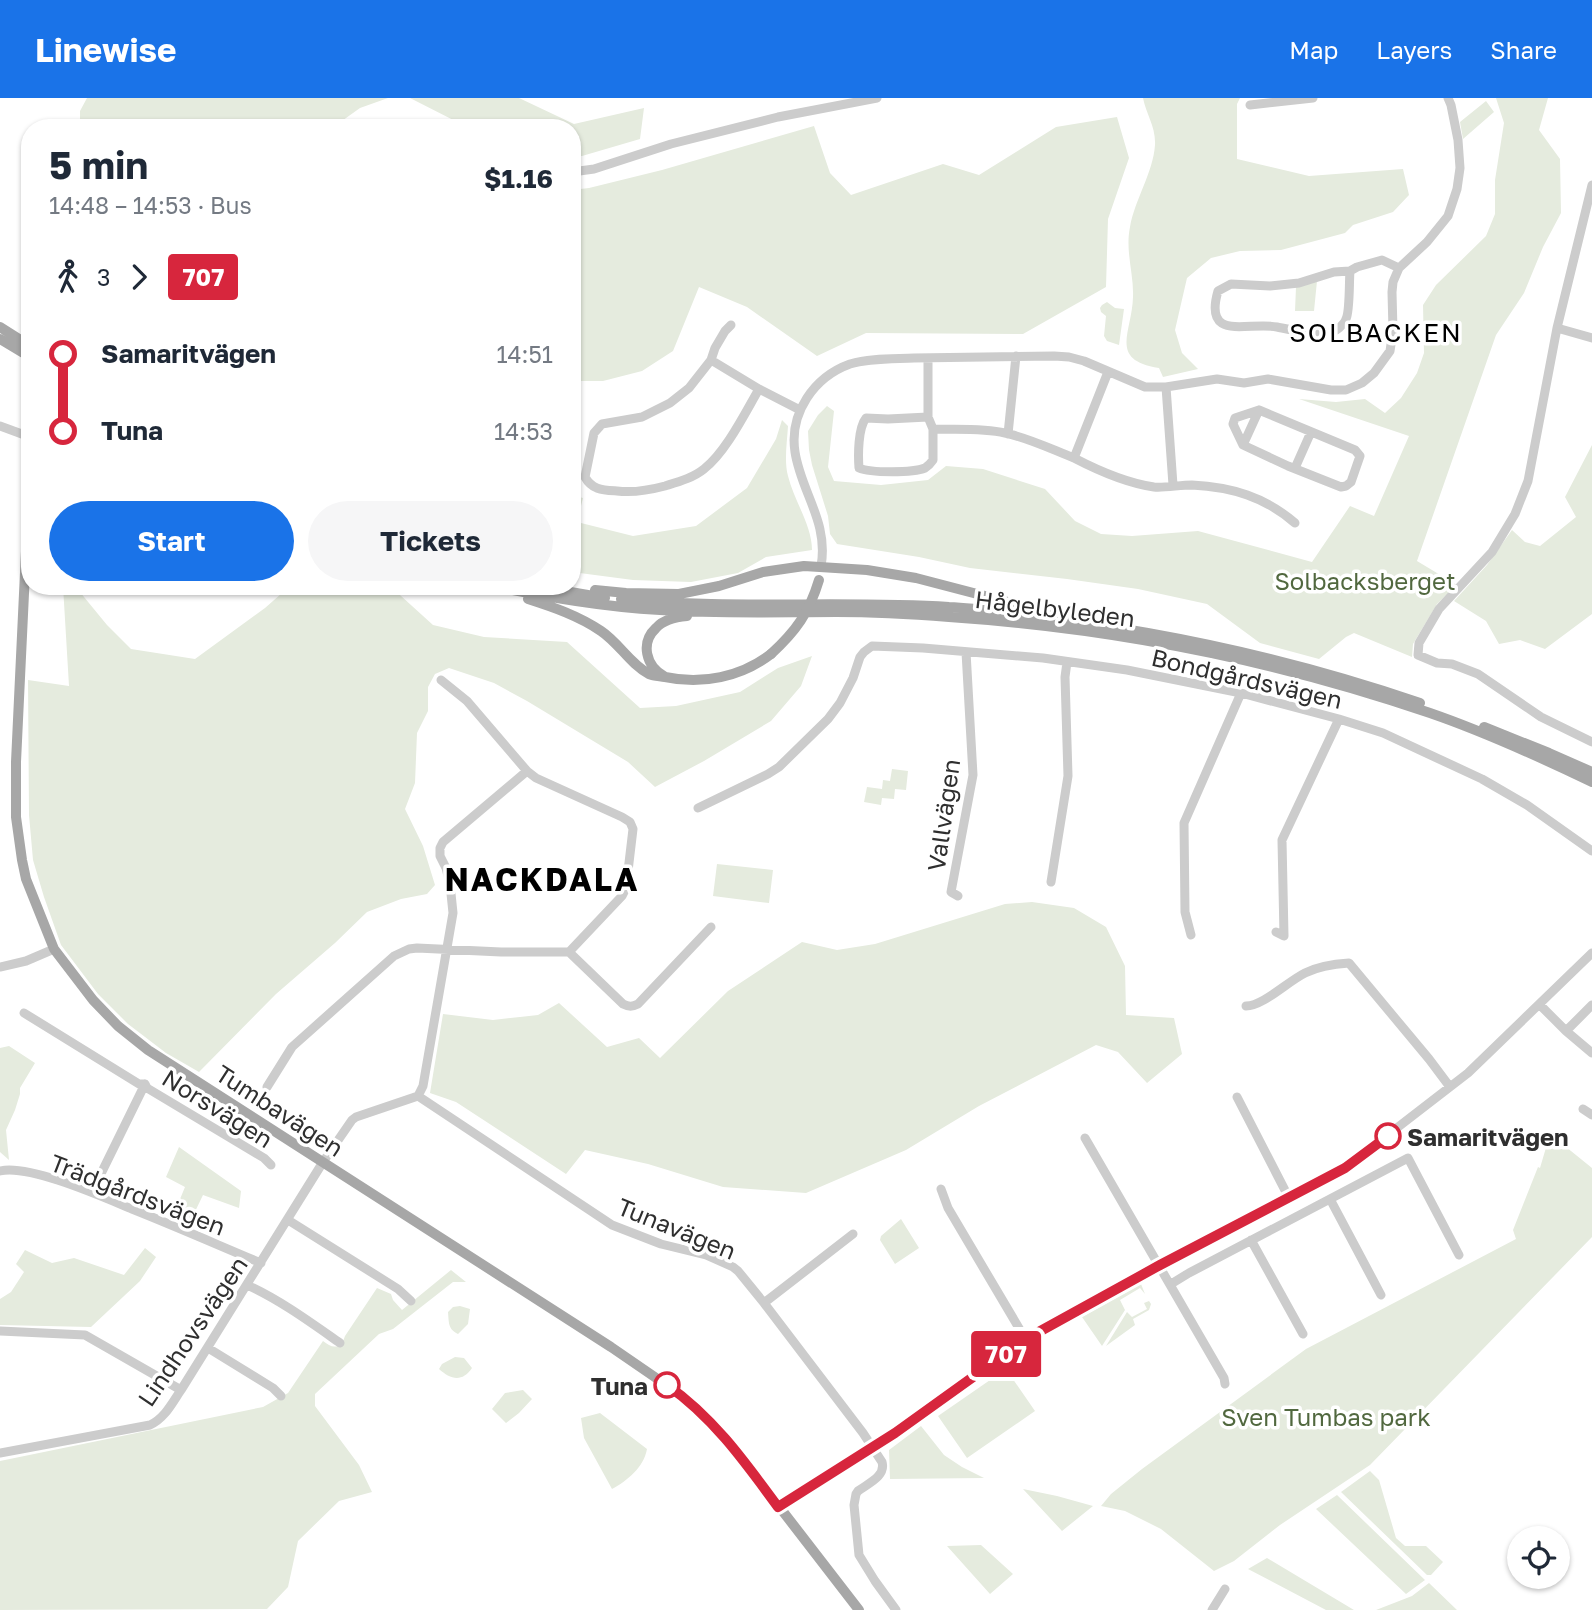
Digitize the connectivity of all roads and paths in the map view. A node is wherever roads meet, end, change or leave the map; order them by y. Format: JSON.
{"nodes":[{"id":1,"x":877,"y":98,"type":"edge"},
{"id":2,"x":1313,"y":98,"type":"edge"},
{"id":3,"x":1448,"y":98,"type":"edge"},
{"id":4,"x":1250,"y":104,"type":"dead end"},
{"id":5,"x":581,"y":171,"type":"edge"},
{"id":6,"x":1592,"y":185,"type":"edge"},
{"id":7,"x":1399,"y":268,"type":"junction"},
{"id":8,"x":1350,"y":271,"type":"junction"},
{"id":9,"x":732,"y":325,"type":"dead end"},
{"id":10,"x":0,"y":327,"type":"edge"},
{"id":11,"x":1557,"y":328,"type":"junction"},
{"id":12,"x":1592,"y":338,"type":"edge"},
{"id":13,"x":0,"y":339,"type":"edge"},
{"id":14,"x":21,"y":340,"type":"edge"},
{"id":15,"x":21,"y":352,"type":"edge"},
{"id":16,"x":1016,"y":356,"type":"junction"},
{"id":17,"x":928,"y":358,"type":"junction"},
{"id":18,"x":711,"y":360,"type":"junction"},
{"id":19,"x":1108,"y":372,"type":"junction"},
{"id":20,"x":1166,"y":387,"type":"junction"},
{"id":21,"x":759,"y":389,"type":"junction"},
{"id":22,"x":800,"y":410,"type":"junction"},
{"id":23,"x":1259,"y":410,"type":"junction"},
{"id":24,"x":929,"y":417,"type":"junction"},
{"id":25,"x":0,"y":426,"type":"edge"},
{"id":26,"x":933,"y":429,"type":"junction"},
{"id":27,"x":1311,"y":432,"type":"junction"},
{"id":28,"x":21,"y":434,"type":"edge"},
{"id":29,"x":1008,"y":434,"type":"junction"},
{"id":30,"x":1243,"y":445,"type":"junction"},
{"id":31,"x":1073,"y":458,"type":"junction"},
{"id":32,"x":1295,"y":468,"type":"junction"},
{"id":33,"x":1173,"y":485,"type":"junction"},
{"id":34,"x":1295,"y":523,"type":"dead end"},
{"id":35,"x":821,"y":566,"type":"junction"},
{"id":36,"x":581,"y":588,"type":"edge"},
{"id":37,"x":581,"y":594,"type":"edge"},
{"id":38,"x":24,"y":595,"type":"edge"},
{"id":39,"x":516,"y":595,"type":"edge"},
{"id":40,"x":541,"y":595,"type":"edge"},
{"id":41,"x":735,"y":612,"type":"junction"},
{"id":42,"x":1079,"y":621,"type":"junction"},
{"id":43,"x":966,"y":652,"type":"junction"},
{"id":44,"x":1067,"y":662,"type":"junction"},
{"id":45,"x":670,"y":678,"type":"junction"},
{"id":46,"x":440,"y":680,"type":"dead end"},
{"id":47,"x":1241,"y":693,"type":"junction"},
{"id":48,"x":1339,"y":719,"type":"junction"},
{"id":49,"x":1592,"y":742,"type":"edge"},
{"id":50,"x":527,"y":771,"type":"junction"},
{"id":51,"x":1592,"y":772,"type":"edge"},
{"id":52,"x":1592,"y":782,"type":"edge"},
{"id":53,"x":698,"y":808,"type":"dead end"},
{"id":54,"x":1592,"y":851,"type":"edge"},
{"id":55,"x":1051,"y":882,"type":"dead end"},
{"id":56,"x":958,"y":896,"type":"dead end"},
{"id":57,"x":711,"y":928,"type":"dead end"},
{"id":58,"x":1276,"y":932,"type":"dead end"},
{"id":59,"x":1191,"y":935,"type":"dead end"},
{"id":60,"x":54,"y":949,"type":"junction"},
{"id":61,"x":448,"y":950,"type":"junction"},
{"id":62,"x":569,"y":952,"type":"junction"},
{"id":63,"x":1592,"y":953,"type":"edge"},
{"id":64,"x":0,"y":967,"type":"edge"},
{"id":65,"x":1540,"y":1005,"type":"junction"},
{"id":66,"x":1592,"y":1005,"type":"edge"},
{"id":67,"x":1246,"y":1006,"type":"dead end"},
{"id":68,"x":24,"y":1013,"type":"dead end"},
{"id":69,"x":1566,"y":1031,"type":"junction"},
{"id":70,"x":1592,"y":1053,"type":"edge"},
{"id":71,"x":145,"y":1084,"type":"junction"},
{"id":72,"x":267,"y":1087,"type":"dead end"},
{"id":73,"x":1450,"y":1087,"type":"junction"},
{"id":74,"x":418,"y":1097,"type":"junction"},
{"id":75,"x":1237,"y":1097,"type":"dead end"},
{"id":76,"x":1583,"y":1109,"type":"dead end"},
{"id":77,"x":1592,"y":1115,"type":"edge"},
{"id":78,"x":1085,"y":1138,"type":"dead end"},
{"id":79,"x":323,"y":1162,"type":"junction"},
{"id":80,"x":271,"y":1165,"type":"dead end"},
{"id":81,"x":0,"y":1171,"type":"edge"},
{"id":82,"x":941,"y":1189,"type":"dead end"},
{"id":83,"x":92,"y":1192,"type":"junction"},
{"id":84,"x":1289,"y":1198,"type":"junction"},
{"id":85,"x":1330,"y":1199,"type":"junction"},
{"id":86,"x":288,"y":1220,"type":"junction"},
{"id":87,"x":853,"y":1234,"type":"dead end"},
{"id":88,"x":1251,"y":1240,"type":"junction"},
{"id":89,"x":1459,"y":1255,"type":"dead end"},
{"id":90,"x":261,"y":1263,"type":"junction"},
{"id":91,"x":1160,"y":1265,"type":"junction"},
{"id":92,"x":1171,"y":1284,"type":"junction"},
{"id":93,"x":247,"y":1285,"type":"junction"},
{"id":94,"x":1381,"y":1295,"type":"dead end"},
{"id":95,"x":411,"y":1301,"type":"dead end"},
{"id":96,"x":764,"y":1303,"type":"junction"},
{"id":97,"x":0,"y":1331,"type":"edge"},
{"id":98,"x":1303,"y":1334,"type":"dead end"},
{"id":99,"x":1026,"y":1339,"type":"junction"},
{"id":100,"x":340,"y":1343,"type":"dead end"},
{"id":101,"x":208,"y":1348,"type":"junction"},
{"id":102,"x":1225,"y":1384,"type":"dead end"},
{"id":103,"x":181,"y":1390,"type":"junction"},
{"id":104,"x":281,"y":1396,"type":"dead end"},
{"id":105,"x":873,"y":1448,"type":"junction"},
{"id":106,"x":0,"y":1453,"type":"edge"},
{"id":107,"x":778,"y":1507,"type":"junction"},
{"id":108,"x":1225,"y":1589,"type":"dead end"},
{"id":109,"x":859,"y":1610,"type":"edge"},
{"id":110,"x":896,"y":1610,"type":"edge"},
{"id":111,"x":1212,"y":1610,"type":"edge"}],
"edges":[{"from":1,"to":5,"type":"street"},
{"from":2,"to":4,"type":"street"},
{"from":3,"to":7,"type":"street"},
{"from":6,"to":11,"type":"street"},
{"from":7,"to":8,"type":"street"},
{"from":7,"to":20,"type":"street"},
{"from":8,"to":8,"type":"street"},
{"from":9,"to":18,"type":"street"},
{"from":10,"to":14,"type":"main road"},
{"from":11,"to":12,"type":"street"},
{"from":11,"to":49,"type":"street"},
{"from":13,"to":15,"type":"main road"},
{"from":16,"to":17,"type":"street"},
{"from":16,"to":19,"type":"street"},
{"from":16,"to":29,"type":"street"},
{"from":17,"to":22,"type":"street"},
{"from":17,"to":24,"type":"street"},
{"from":18,"to":21,"type":"street"},
{"from":18,"to":21,"type":"street"},
{"from":19,"to":20,"type":"street"},
{"from":19,"to":31,"type":"street"},
{"from":20,"to":33,"type":"street"},
{"from":21,"to":22,"type":"street"},
{"from":22,"to":35,"type":"street"},
{"from":23,"to":27,"type":"street"},
{"from":23,"to":30,"type":"street"},
{"from":23,"to":30,"type":"street"},
{"from":24,"to":26,"type":"street"},
{"from":24,"to":26,"type":"street"},
{"from":25,"to":28,"type":"street"},
{"from":26,"to":29,"type":"street"},
{"from":27,"to":32,"type":"street"},
{"from":27,"to":32,"type":"street"},
{"from":29,"to":31,"type":"street"},
{"from":30,"to":32,"type":"street"},
{"from":31,"to":33,"type":"street"},
{"from":33,"to":34,"type":"street"},
{"from":35,"to":36,"type":"main road"},
{"from":35,"to":42,"type":"main road"},
{"from":35,"to":45,"type":"main road","bridge":true},
{"from":37,"to":42,"type":"main road","name":"Hågelbyleden"},
{"from":38,"to":60,"type":"main road","name":"Tumbavägen"},
{"from":39,"to":45,"type":"main road"},
{"from":40,"to":41,"type":"main road","name":"Hågelbyleden"},
{"from":41,"to":45,"type":"main road"},
{"from":41,"to":52,"type":"main road","name":"Hågelbyleden"},
{"from":42,"to":51,"type":"main road","name":"Hågelbyleden"},
{"from":43,"to":44,"type":"street","name":"Bondgårdsvägen"},
{"from":43,"to":53,"type":"street","name":"Bondgårdsvägen"},
{"from":43,"to":56,"type":"street","name":"Vallvägen"},
{"from":44,"to":47,"type":"street","name":"Bondgårdsvägen"},
{"from":44,"to":55,"type":"street"},
{"from":46,"to":50,"type":"street"},
{"from":47,"to":48,"type":"street","name":"Bondgårdsvägen"},
{"from":47,"to":59,"type":"street"},
{"from":48,"to":54,"type":"street","name":"Bondgårdsvägen"},
{"from":48,"to":58,"type":"street"},
{"from":50,"to":61,"type":"street"},
{"from":50,"to":62,"type":"street"},
{"from":57,"to":62,"type":"street"},
{"from":60,"to":64,"type":"street"},
{"from":60,"to":79,"type":"main road","name":"Tumbavägen"},
{"from":61,"to":62,"type":"street"},
{"from":61,"to":72,"type":"street"},
{"from":61,"to":74,"type":"street"},
{"from":63,"to":65,"type":"street"},
{"from":65,"to":69,"type":"street"},
{"from":65,"to":73,"type":"street"},
{"from":66,"to":69,"type":"street"},
{"from":67,"to":73,"type":"street"},
{"from":68,"to":71,"type":"street","name":"Norsvägen"},
{"from":69,"to":70,"type":"street"},
{"from":71,"to":80,"type":"street","name":"Norsvägen"},
{"from":71,"to":83,"type":"street","name":"Norsvägen"},
{"from":73,"to":84,"type":"street"},
{"from":74,"to":79,"type":"street","name":"Lindhovsvägen"},
{"from":74,"to":96,"type":"street","name":"Tunavägen"},
{"from":75,"to":84,"type":"street"},
{"from":76,"to":77,"type":"street"},
{"from":78,"to":91,"type":"street"},
{"from":79,"to":86,"type":"street","name":"Lindhovsvägen"},
{"from":79,"to":107,"type":"main road","name":"Tumbavägen"},
{"from":81,"to":83,"type":"street","name":"Trädgårdsvägen"},
{"from":82,"to":99,"type":"street"},
{"from":83,"to":90,"type":"street","name":"Trädgårdsvägen"},
{"from":84,"to":91,"type":"street"},
{"from":85,"to":88,"type":"street"},
{"from":85,"to":89,"type":"street"},
{"from":85,"to":94,"type":"street"},
{"from":86,"to":90,"type":"street","name":"Lindhovsvägen"},
{"from":86,"to":95,"type":"street"},
{"from":87,"to":96,"type":"street"},
{"from":88,"to":92,"type":"street"},
{"from":88,"to":98,"type":"street"},
{"from":90,"to":93,"type":"street","name":"Lindhovsvägen"},
{"from":91,"to":92,"type":"street"},
{"from":91,"to":99,"type":"street"},
{"from":92,"to":102,"type":"street"},
{"from":93,"to":100,"type":"street"},
{"from":93,"to":101,"type":"street","name":"Lindhovsvägen"},
{"from":96,"to":105,"type":"street","name":"Tunavägen"},
{"from":97,"to":103,"type":"street"},
{"from":99,"to":105,"type":"street"},
{"from":101,"to":103,"type":"street","name":"Lindhovsvägen"},
{"from":101,"to":104,"type":"street"},
{"from":103,"to":106,"type":"street","name":"Lindhovsvägen"},
{"from":105,"to":107,"type":"street"},
{"from":105,"to":110,"type":"street"},
{"from":107,"to":109,"type":"main road","name":"Tumbavägen"},
{"from":108,"to":111,"type":"street"}]}
